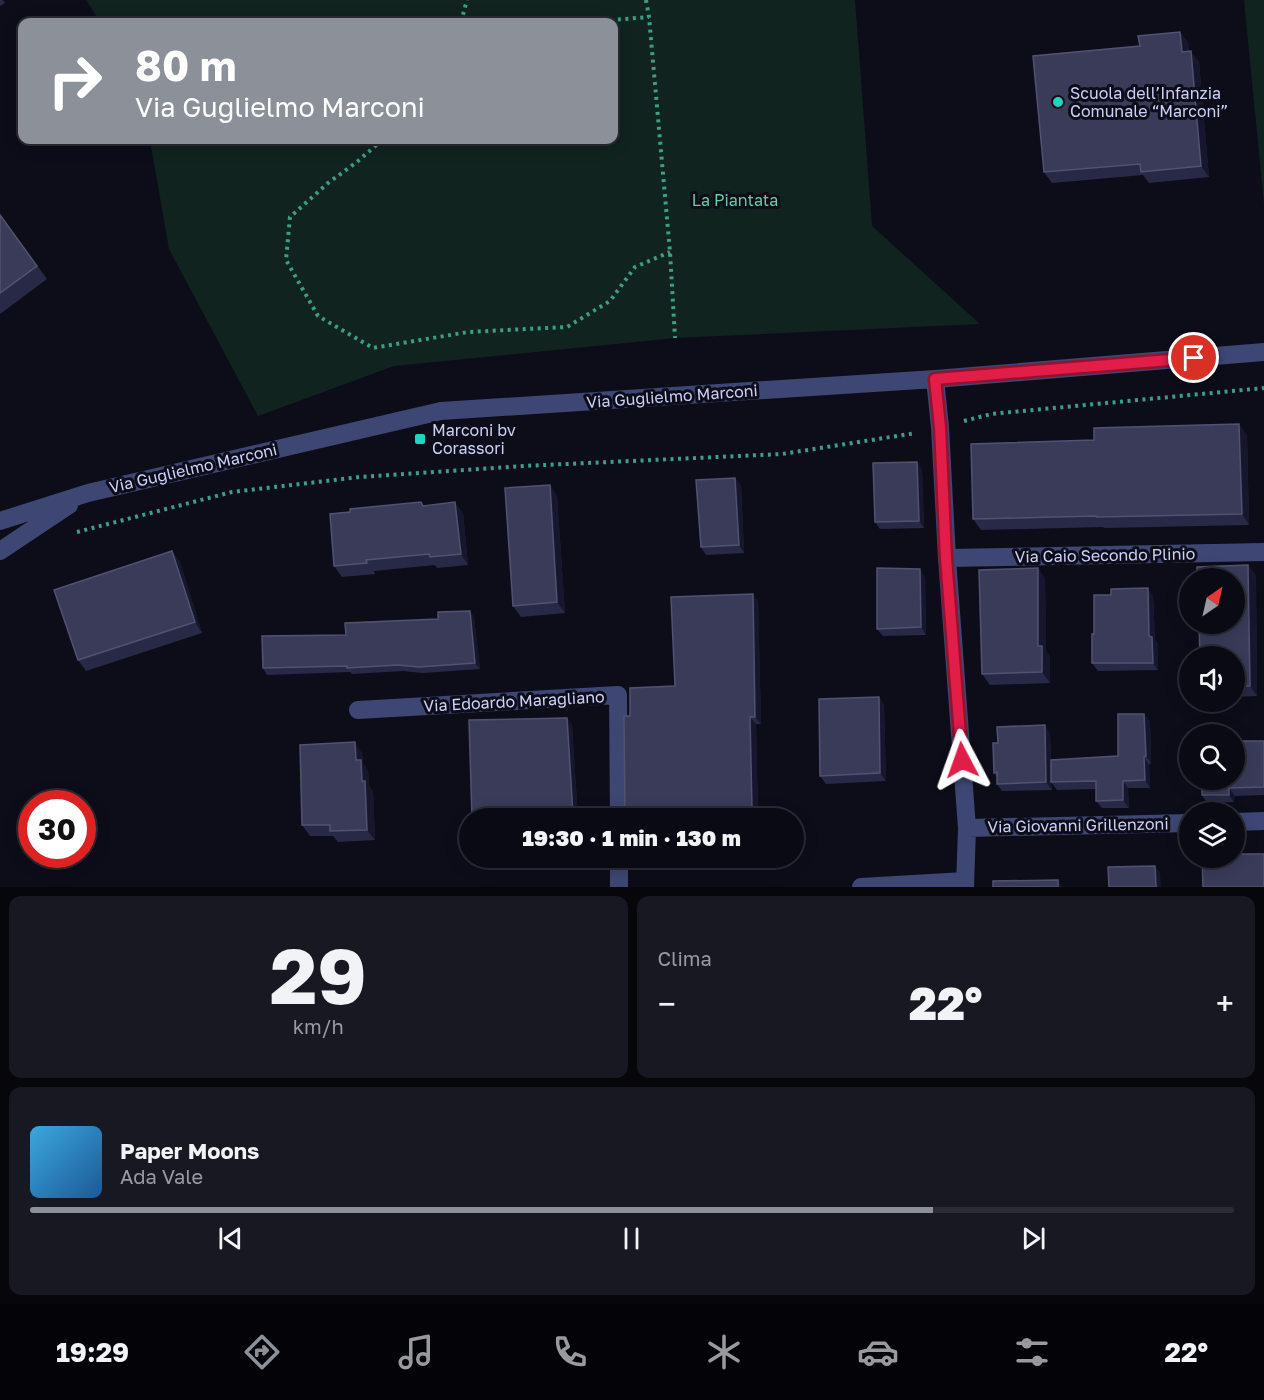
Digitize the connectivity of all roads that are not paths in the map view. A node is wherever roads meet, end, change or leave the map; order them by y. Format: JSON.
{"nodes":[{"id":1,"x":1264,"y":352,"type":"edge"},
{"id":2,"x":935,"y":379,"type":"junction"},
{"id":3,"x":88,"y":493,"type":"junction"},
{"id":4,"x":0,"y":521,"type":"edge"},
{"id":5,"x":0,"y":551,"type":"edge"},
{"id":6,"x":1264,"y":552,"type":"edge"},
{"id":7,"x":946,"y":558,"type":"junction"},
{"id":8,"x":358,"y":710,"type":"dead end"},
{"id":9,"x":619,"y":808,"type":"edge"},
{"id":10,"x":1264,"y":821,"type":"edge"},
{"id":11,"x":1245,"y":822,"type":"edge"},
{"id":12,"x":1179,"y":823,"type":"edge"},
{"id":13,"x":967,"y":828,"type":"junction"},
{"id":14,"x":619,"y":868,"type":"edge"},
{"id":15,"x":965,"y":884,"type":"edge"},
{"id":16,"x":619,"y":887,"type":"edge"},
{"id":17,"x":861,"y":887,"type":"edge"}],
"edges":[{"from":1,"to":2,"type":"street","name":"Via Guglielmo Marconi"},
{"from":2,"to":3,"type":"street","name":"Via Guglielmo Marconi"},
{"from":2,"to":7,"type":"street"},
{"from":3,"to":4,"type":"street","name":"Via Guglielmo Marconi"},
{"from":3,"to":5,"type":"street","name":"Via Guglielmo Marconi"},
{"from":6,"to":7,"type":"street","name":"Via Caio Secondo Plinio"},
{"from":7,"to":13,"type":"street"},
{"from":8,"to":9,"type":"street","name":"Via Edoardo Maragliano"},
{"from":10,"to":11,"type":"street"},
{"from":12,"to":13,"type":"street","name":"Via Giovanni Grillenzoni"},
{"from":13,"to":15,"type":"street"},
{"from":14,"to":16,"type":"street"},
{"from":15,"to":17,"type":"street"}]}
